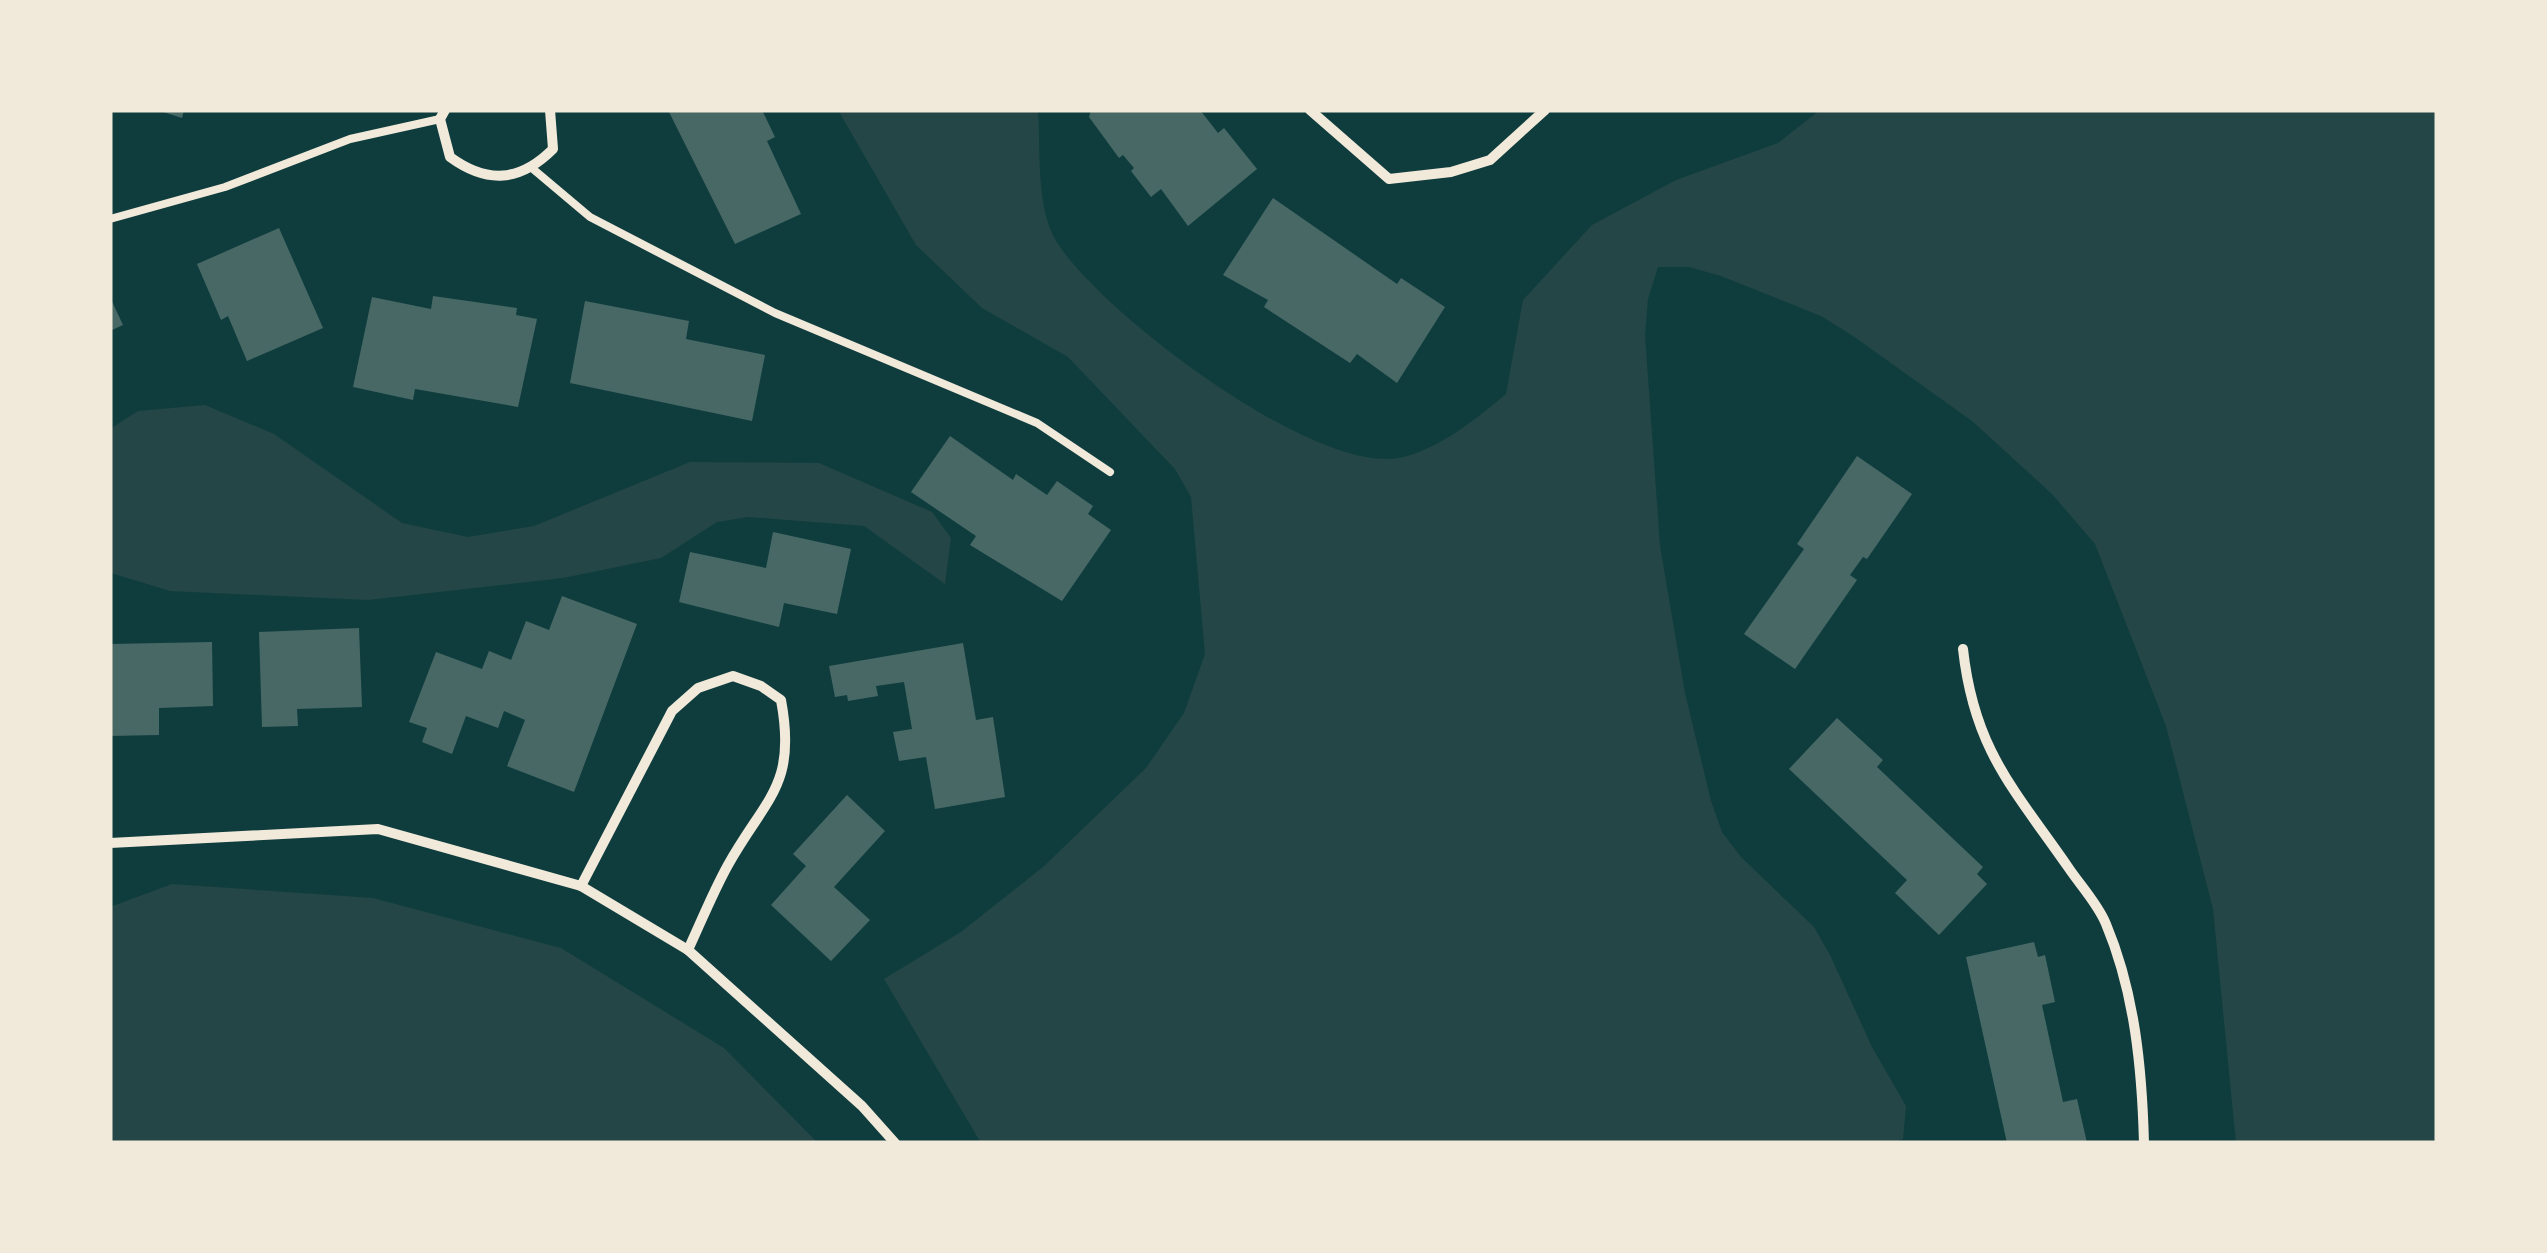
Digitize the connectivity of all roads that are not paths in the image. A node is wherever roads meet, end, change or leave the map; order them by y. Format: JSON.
{"nodes":[{"id":1,"x":550,"y":110,"type":"edge"},
{"id":2,"x":1310,"y":110,"type":"edge"},
{"id":3,"x":1545,"y":110,"type":"edge"},
{"id":4,"x":442,"y":115,"type":"edge"},
{"id":5,"x":534,"y":169,"type":"junction"},
{"id":6,"x":110,"y":218,"type":"edge"},
{"id":7,"x":1110,"y":472,"type":"dead end"},
{"id":8,"x":1963,"y":649,"type":"dead end"},
{"id":9,"x":110,"y":843,"type":"edge"},
{"id":10,"x":581,"y":886,"type":"junction"},
{"id":11,"x":688,"y":950,"type":"junction"},
{"id":12,"x":895,"y":1143,"type":"edge"},
{"id":13,"x":2144,"y":1143,"type":"edge"}],
"edges":[{"from":1,"to":5,"type":"street"},
{"from":2,"to":3,"type":"street"},
{"from":4,"to":5,"type":"street"},
{"from":4,"to":6,"type":"lane"},
{"from":5,"to":7,"type":"lane"},
{"from":8,"to":13,"type":"street"},
{"from":9,"to":10,"type":"street"},
{"from":10,"to":11,"type":"street"},
{"from":10,"to":11,"type":"street"},
{"from":11,"to":12,"type":"street"}]}
